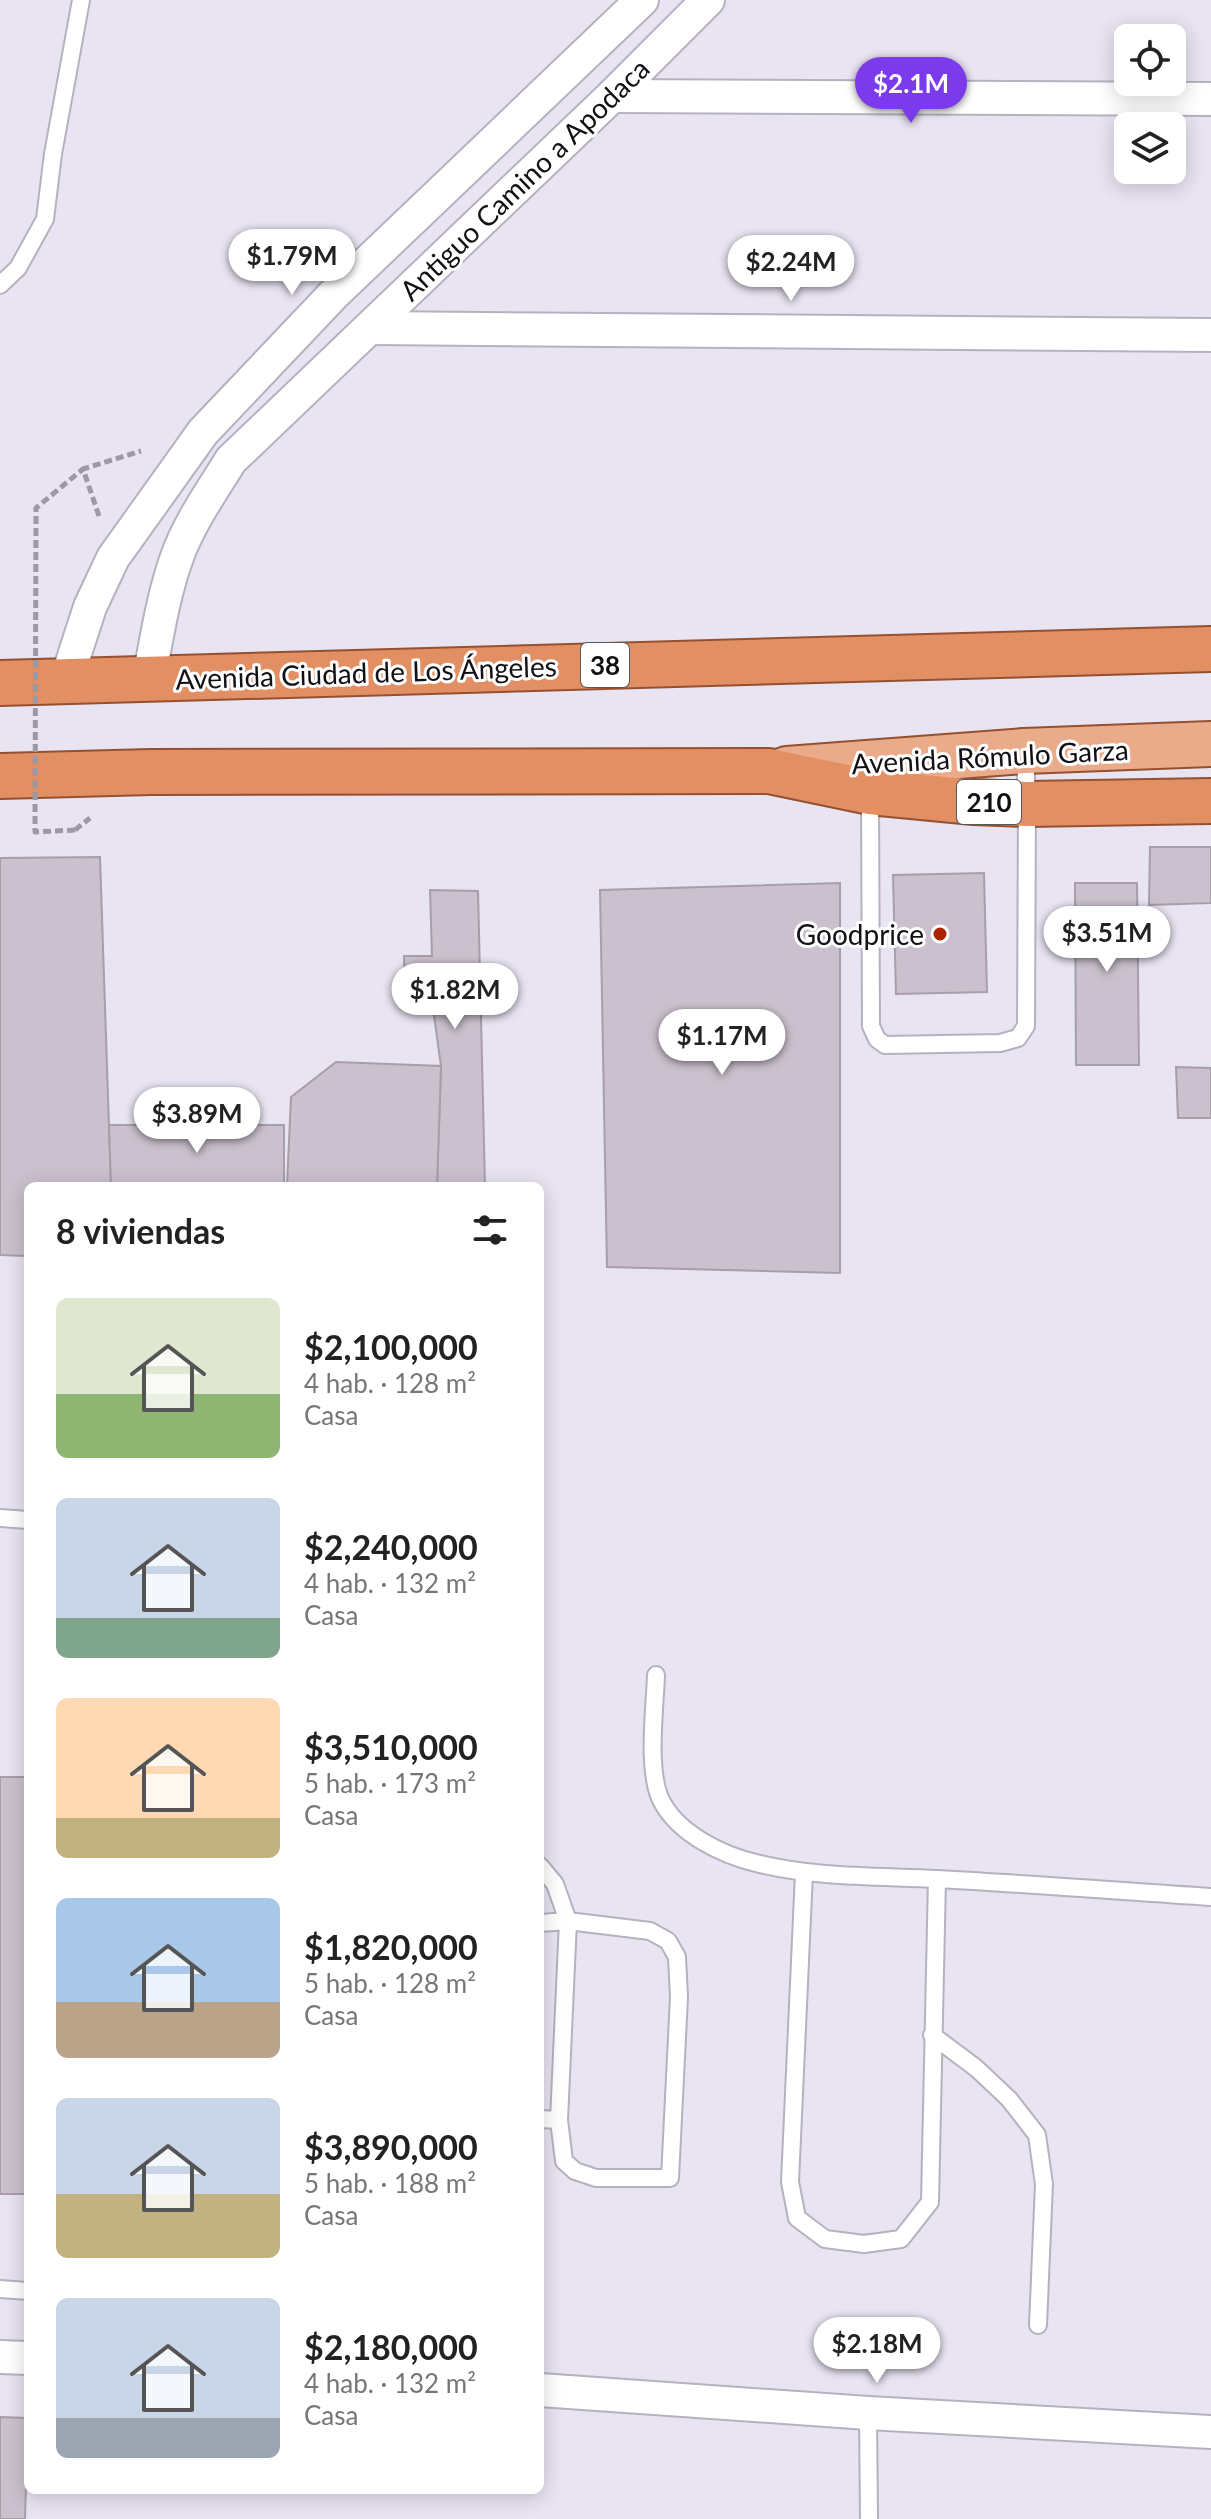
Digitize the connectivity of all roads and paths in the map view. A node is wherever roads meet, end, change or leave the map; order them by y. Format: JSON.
{"nodes":[{"id":1,"x":81,"y":0,"type":"edge"},
{"id":2,"x":642,"y":0,"type":"edge"},
{"id":3,"x":708,"y":0,"type":"edge"},
{"id":4,"x":612,"y":96,"type":"junction"},
{"id":5,"x":1211,"y":99,"type":"edge"},
{"id":6,"x":0,"y":285,"type":"edge"},
{"id":7,"x":370,"y":328,"type":"junction"},
{"id":8,"x":1211,"y":335,"type":"edge"},
{"id":9,"x":83,"y":469,"type":"dead end"},
{"id":10,"x":1211,"y":649,"type":"edge"},
{"id":11,"x":149,"y":678,"type":"junction"},
{"id":12,"x":66,"y":681,"type":"junction"},
{"id":13,"x":0,"y":683,"type":"edge"},
{"id":14,"x":1211,"y":744,"type":"edge"},
{"id":15,"x":1024,"y":751,"type":"junction"},
{"id":16,"x":0,"y":776,"type":"edge"},
{"id":17,"x":870,"y":777,"type":"junction"},
{"id":18,"x":1211,"y":801,"type":"edge"},
{"id":19,"x":1027,"y":804,"type":"junction"},
{"id":20,"x":75,"y":830,"type":"dead end"},
{"id":21,"x":0,"y":1518,"type":"edge"},
{"id":22,"x":24,"y":1520,"type":"edge"},
{"id":23,"x":656,"y":1675,"type":"dead end"},
{"id":24,"x":544,"y":1871,"type":"edge"},
{"id":25,"x":804,"y":1873,"type":"junction"},
{"id":26,"x":937,"y":1879,"type":"junction"},
{"id":27,"x":1211,"y":1897,"type":"edge"},
{"id":28,"x":568,"y":1921,"type":"junction"},
{"id":29,"x":544,"y":1923,"type":"edge"},
{"id":30,"x":932,"y":2035,"type":"junction"},
{"id":31,"x":544,"y":2119,"type":"edge"},
{"id":32,"x":559,"y":2120,"type":"junction"},
{"id":33,"x":0,"y":2289,"type":"edge"},
{"id":34,"x":24,"y":2291,"type":"edge"},
{"id":35,"x":1038,"y":2325,"type":"dead end"},
{"id":36,"x":0,"y":2357,"type":"edge"},
{"id":37,"x":24,"y":2358,"type":"edge"},
{"id":38,"x":544,"y":2390,"type":"edge"},
{"id":39,"x":868,"y":2413,"type":"junction"},
{"id":40,"x":1211,"y":2432,"type":"edge"},
{"id":41,"x":869,"y":2519,"type":"edge"}],
"edges":[{"from":1,"to":6,"type":"lane"},
{"from":2,"to":12,"type":"street","name":"Antiguo Camino a Apodaca"},
{"from":3,"to":4,"type":"street","name":"Antiguo Camino a Apodaca"},
{"from":4,"to":5,"type":"street"},
{"from":4,"to":7,"type":"street","name":"Antiguo Camino a Apodaca"},
{"from":7,"to":8,"type":"street"},
{"from":7,"to":11,"type":"street","name":"Antiguo Camino a Apodaca"},
{"from":9,"to":20,"type":"path","bridge":true},
{"from":10,"to":11,"type":"highway","name":"Avenida Ciudad de Los Ángeles","number":"38"},
{"from":11,"to":12,"type":"highway","name":"Avenida Ciudad de Los Ángeles","number":"38"},
{"from":12,"to":13,"type":"highway","name":"Avenida Ciudad de Los Ángeles","number":"38"},
{"from":14,"to":15,"type":"main road","name":"Avenida Rómulo Garza"},
{"from":15,"to":17,"type":"main road","name":"Avenida Rómulo Garza"},
{"from":15,"to":19,"type":"lane"},
{"from":16,"to":17,"type":"highway","number":"210"},
{"from":17,"to":19,"type":"highway","number":"210"},
{"from":17,"to":19,"type":"lane"},
{"from":18,"to":19,"type":"highway","number":"210"},
{"from":21,"to":22,"type":"lane"},
{"from":23,"to":25,"type":"lane"},
{"from":24,"to":28,"type":"lane"},
{"from":25,"to":26,"type":"lane"},
{"from":25,"to":30,"type":"lane"},
{"from":26,"to":27,"type":"lane"},
{"from":26,"to":30,"type":"lane"},
{"from":28,"to":29,"type":"lane"},
{"from":28,"to":32,"type":"lane"},
{"from":28,"to":32,"type":"lane"},
{"from":30,"to":35,"type":"lane"},
{"from":31,"to":32,"type":"lane"},
{"from":33,"to":34,"type":"lane"},
{"from":36,"to":37,"type":"street"},
{"from":38,"to":39,"type":"street"},
{"from":39,"to":40,"type":"street"},
{"from":39,"to":41,"type":"lane"}]}
